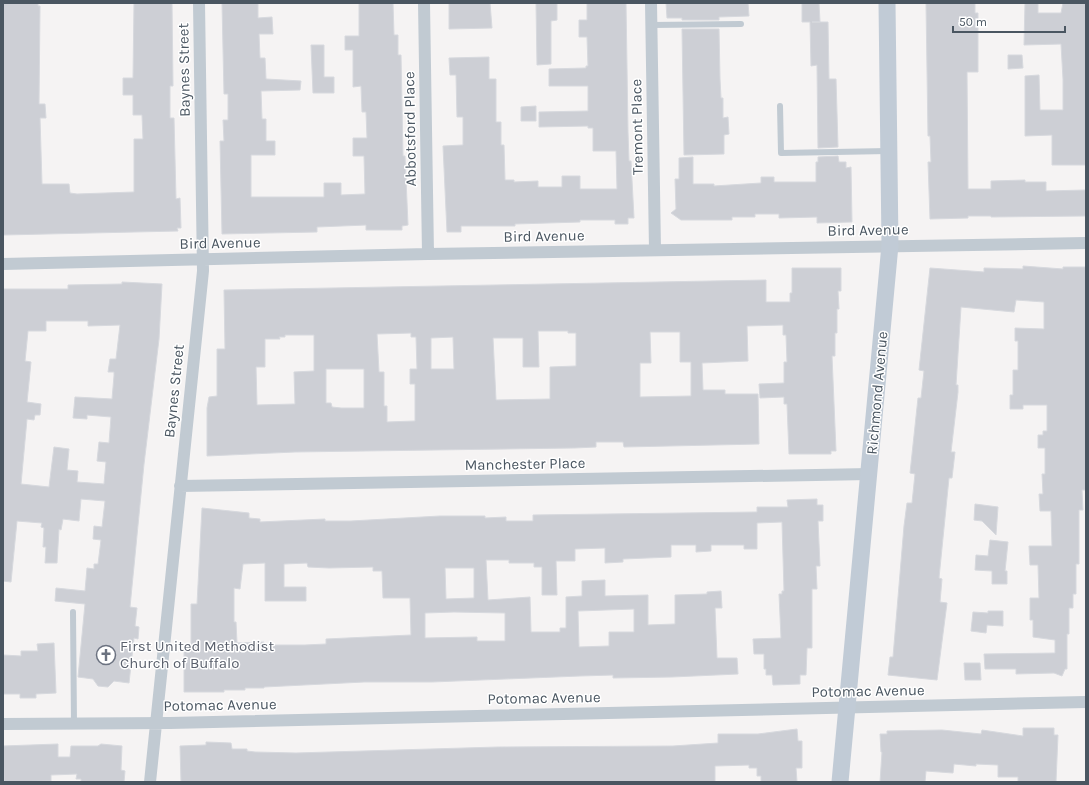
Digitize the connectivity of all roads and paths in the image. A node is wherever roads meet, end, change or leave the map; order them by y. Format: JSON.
{"nodes":[{"id":1,"x":199,"y":3,"type":"edge"},
{"id":2,"x":424,"y":3,"type":"edge"},
{"id":3,"x":651,"y":3,"type":"edge"},
{"id":4,"x":887,"y":3,"type":"edge"},
{"id":5,"x":741,"y":24,"type":"dead end"},
{"id":6,"x":652,"y":26,"type":"junction"},
{"id":7,"x":780,"y":106,"type":"dead end"},
{"id":8,"x":889,"y":151,"type":"junction"},
{"id":9,"x":1086,"y":243,"type":"edge"},
{"id":10,"x":890,"y":245,"type":"junction"},
{"id":11,"x":655,"y":250,"type":"junction"},
{"id":12,"x":428,"y":254,"type":"junction"},
{"id":13,"x":202,"y":260,"type":"junction"},
{"id":14,"x":3,"y":264,"type":"edge"},
{"id":15,"x":870,"y":474,"type":"junction"},
{"id":16,"x":180,"y":486,"type":"junction"},
{"id":17,"x":73,"y":612,"type":"dead end"},
{"id":18,"x":1086,"y":702,"type":"edge"},
{"id":19,"x":847,"y":708,"type":"junction"},
{"id":20,"x":155,"y":723,"type":"junction"},
{"id":21,"x":3,"y":724,"type":"edge"},
{"id":22,"x":74,"y":724,"type":"junction"},
{"id":23,"x":150,"y":782,"type":"edge"},
{"id":24,"x":840,"y":782,"type":"edge"}],
"edges":[{"from":1,"to":13,"type":"street","name":"Baynes Street"},
{"from":2,"to":12,"type":"street","name":"Abbotsford Place"},
{"from":3,"to":6,"type":"street","name":"Tremont Place"},
{"from":4,"to":8,"type":"street","name":"Richmond Avenue"},
{"from":5,"to":6,"type":"lane"},
{"from":6,"to":11,"type":"street","name":"Tremont Place"},
{"from":7,"to":8,"type":"lane"},
{"from":8,"to":10,"type":"street","name":"Richmond Avenue"},
{"from":9,"to":10,"type":"street","name":"Bird Avenue"},
{"from":10,"to":11,"type":"street","name":"Bird Avenue"},
{"from":10,"to":15,"type":"street","name":"Richmond Avenue"},
{"from":11,"to":12,"type":"street","name":"Bird Avenue"},
{"from":12,"to":13,"type":"street","name":"Bird Avenue"},
{"from":13,"to":14,"type":"street","name":"Bird Avenue"},
{"from":13,"to":16,"type":"street","name":"Baynes Street"},
{"from":15,"to":16,"type":"street","name":"Manchester Place"},
{"from":15,"to":19,"type":"street","name":"Richmond Avenue"},
{"from":16,"to":20,"type":"street","name":"Baynes Street"},
{"from":17,"to":22,"type":"lane"},
{"from":18,"to":19,"type":"street","name":"Potomac Avenue"},
{"from":19,"to":20,"type":"street","name":"Potomac Avenue"},
{"from":19,"to":24,"type":"street","name":"Richmond Avenue"},
{"from":20,"to":22,"type":"street","name":"Potomac Avenue"},
{"from":20,"to":23,"type":"street","name":"Baynes Street"},
{"from":21,"to":22,"type":"street","name":"Potomac Avenue"}]}
